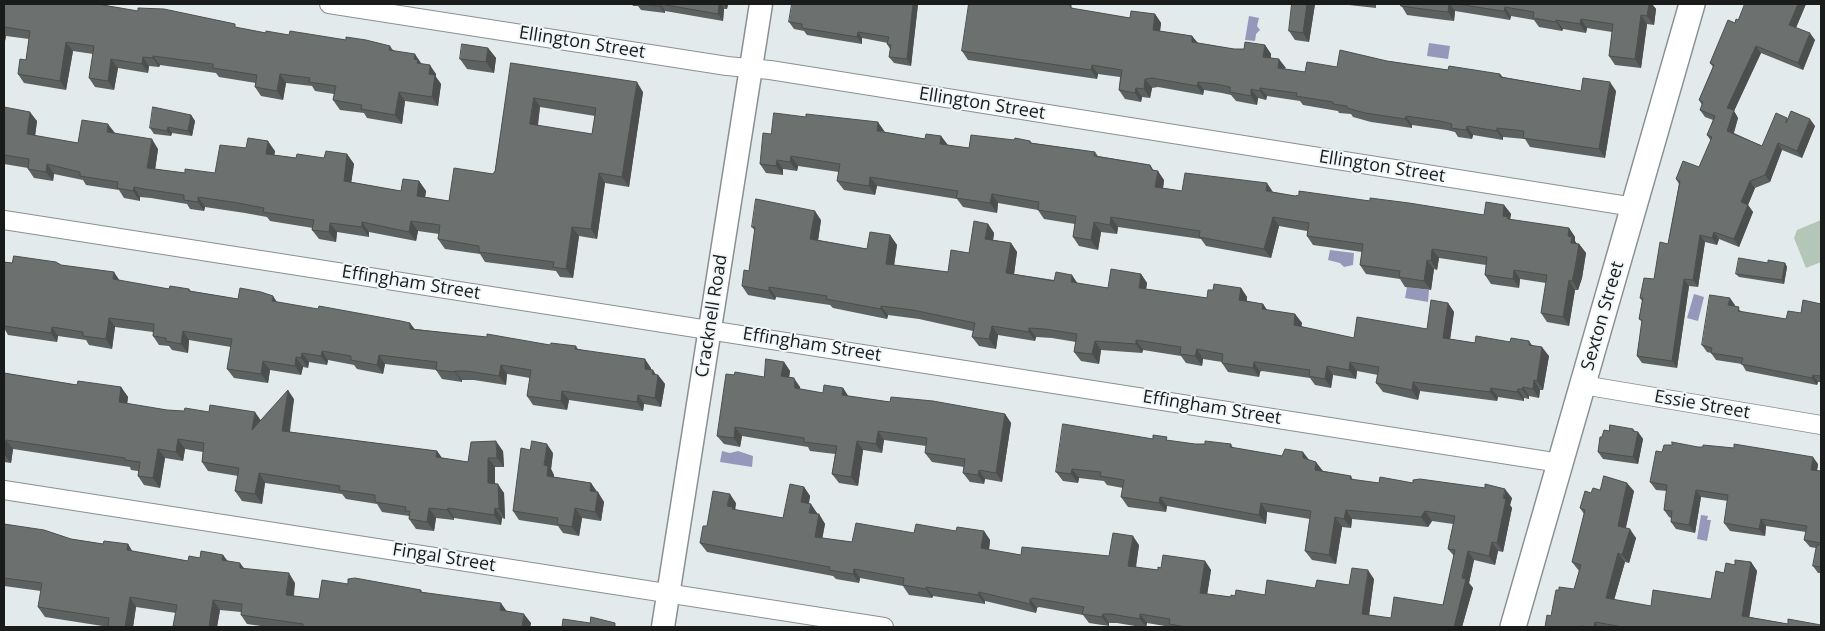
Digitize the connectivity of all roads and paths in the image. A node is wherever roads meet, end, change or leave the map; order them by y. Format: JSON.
{"nodes":[{"id":1,"x":329,"y":4,"type":"edge"},
{"id":2,"x":761,"y":4,"type":"edge"},
{"id":3,"x":1692,"y":4,"type":"edge"},
{"id":4,"x":751,"y":68,"type":"junction"},
{"id":5,"x":1634,"y":207,"type":"junction"},
{"id":6,"x":4,"y":220,"type":"edge"},
{"id":7,"x":710,"y":330,"type":"junction"},
{"id":8,"x":1583,"y":385,"type":"junction"},
{"id":9,"x":1821,"y":425,"type":"edge"},
{"id":10,"x":1560,"y":463,"type":"junction"},
{"id":11,"x":4,"y":490,"type":"edge"},
{"id":12,"x":668,"y":593,"type":"junction"},
{"id":13,"x":663,"y":627,"type":"edge"},
{"id":14,"x":884,"y":627,"type":"edge"},
{"id":15,"x":1513,"y":627,"type":"edge"}],
"edges":[{"from":1,"to":4,"type":"street","name":"Ellington Street"},
{"from":2,"to":4,"type":"street","name":"Cracknell Road"},
{"from":3,"to":5,"type":"main road","name":"Sexton Street"},
{"from":4,"to":5,"type":"street","name":"Ellington Street"},
{"from":4,"to":7,"type":"street","name":"Cracknell Road"},
{"from":5,"to":8,"type":"main road","name":"Sexton Street"},
{"from":6,"to":7,"type":"street","name":"Effingham Street"},
{"from":7,"to":10,"type":"street","name":"Effingham Street"},
{"from":7,"to":12,"type":"street","name":"Cracknell Road"},
{"from":8,"to":9,"type":"street","name":"Essie Street"},
{"from":8,"to":10,"type":"main road","name":"Sexton Street"},
{"from":10,"to":15,"type":"main road","name":"Sexton Street"},
{"from":11,"to":12,"type":"street","name":"Fingal Street"},
{"from":12,"to":13,"type":"street","name":"Cracknell Road"},
{"from":12,"to":14,"type":"street","name":"Fingal Street"}]}
